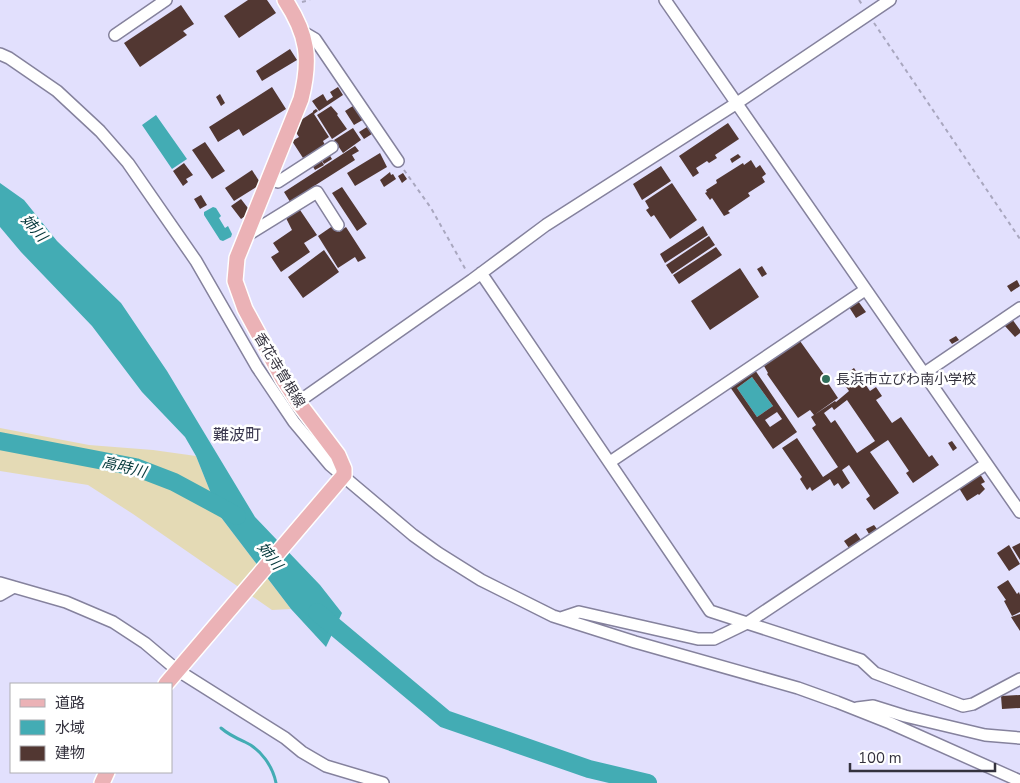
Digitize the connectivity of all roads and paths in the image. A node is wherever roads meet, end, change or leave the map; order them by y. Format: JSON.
{"nodes":[{"id":1,"x":166,"y":0,"type":"edge"},
{"id":2,"x":285,"y":0,"type":"edge"},
{"id":3,"x":298,"y":0,"type":"edge"},
{"id":4,"x":310,"y":0,"type":"edge"},
{"id":5,"x":665,"y":0,"type":"edge"},
{"id":6,"x":890,"y":0,"type":"edge"},
{"id":7,"x":869,"y":14,"type":"junction"},
{"id":8,"x":303,"y":32,"type":"junction"},
{"id":9,"x":115,"y":35,"type":"dead end"},
{"id":10,"x":0,"y":54,"type":"edge"},
{"id":11,"x":737,"y":103,"type":"junction"},
{"id":12,"x":332,"y":147,"type":"dead end"},
{"id":13,"x":398,"y":162,"type":"joint"},
{"id":14,"x":269,"y":180,"type":"junction"},
{"id":15,"x":338,"y":225,"type":"dead end"},
{"id":16,"x":246,"y":236,"type":"junction"},
{"id":17,"x":1020,"y":239,"type":"edge"},
{"id":18,"x":476,"y":276,"type":"junction"},
{"id":19,"x":865,"y":290,"type":"junction"},
{"id":20,"x":1020,"y":308,"type":"edge"},
{"id":21,"x":923,"y":374,"type":"junction"},
{"id":22,"x":298,"y":402,"type":"junction"},
{"id":23,"x":610,"y":462,"type":"junction"},
{"id":24,"x":986,"y":464,"type":"junction"},
{"id":25,"x":340,"y":481,"type":"junction"},
{"id":26,"x":1020,"y":512,"type":"edge"},
{"id":27,"x":0,"y":583,"type":"edge"},
{"id":28,"x":14,"y":587,"type":"junction"},
{"id":29,"x":0,"y":594,"type":"edge"},
{"id":30,"x":561,"y":618,"type":"junction"},
{"id":31,"x":747,"y":623,"type":"junction"},
{"id":32,"x":181,"y":665,"type":"junction"},
{"id":33,"x":1020,"y":679,"type":"edge"},
{"id":34,"x":167,"y":683,"type":"edge"},
{"id":35,"x":856,"y":708,"type":"junction"},
{"id":36,"x":1020,"y":738,"type":"edge"},
{"id":37,"x":1020,"y":780,"type":"edge"},
{"id":38,"x":383,"y":783,"type":"edge"}],
"edges":[{"from":1,"to":9,"type":"street"},
{"from":2,"to":8,"type":"main road","name":"香花寺曽根線"},
{"from":3,"to":4,"type":"path"},
{"from":5,"to":11,"type":"street"},
{"from":6,"to":7,"type":"street"},
{"from":7,"to":11,"type":"street"},
{"from":7,"to":17,"type":"path"},
{"from":8,"to":13,"type":"street"},
{"from":8,"to":14,"type":"main road","name":"香花寺曽根線"},
{"from":10,"to":25,"type":"street"},
{"from":11,"to":18,"type":"street"},
{"from":11,"to":19,"type":"street"},
{"from":12,"to":14,"type":"street"},
{"from":13,"to":18,"type":"path"},
{"from":14,"to":16,"type":"main road","name":"香花寺曽根線"},
{"from":15,"to":16,"type":"street"},
{"from":16,"to":22,"type":"main road","name":"香花寺曽根線"},
{"from":18,"to":22,"type":"street"},
{"from":18,"to":23,"type":"street"},
{"from":19,"to":21,"type":"street"},
{"from":19,"to":23,"type":"street"},
{"from":20,"to":21,"type":"street"},
{"from":21,"to":24,"type":"street"},
{"from":22,"to":25,"type":"main road","name":"香花寺曽根線"},
{"from":23,"to":31,"type":"street"},
{"from":24,"to":26,"type":"street"},
{"from":24,"to":31,"type":"street"},
{"from":25,"to":30,"type":"street"},
{"from":25,"to":32,"type":"main road"},
{"from":27,"to":28,"type":"street"},
{"from":28,"to":29,"type":"street"},
{"from":28,"to":32,"type":"street"},
{"from":30,"to":31,"type":"street"},
{"from":30,"to":35,"type":"street"},
{"from":31,"to":33,"type":"street"},
{"from":32,"to":34,"type":"main road"},
{"from":32,"to":38,"type":"street"},
{"from":35,"to":36,"type":"street"},
{"from":35,"to":37,"type":"street"}]}
